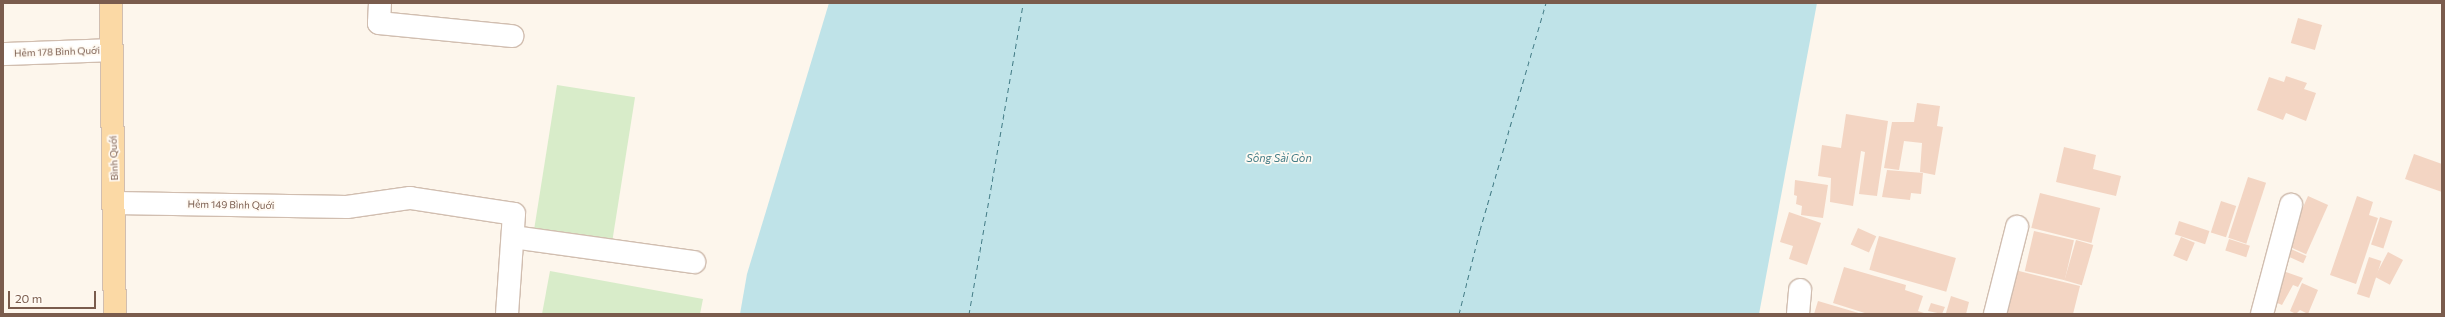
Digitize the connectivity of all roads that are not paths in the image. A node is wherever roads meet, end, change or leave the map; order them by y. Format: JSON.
{"nodes":[{"id":1,"x":111,"y":3,"type":"edge"},
{"id":2,"x":380,"y":3,"type":"edge"},
{"id":3,"x":512,"y":36,"type":"dead end"},
{"id":4,"x":110,"y":50,"type":"junction"},
{"id":5,"x":3,"y":54,"type":"edge"},
{"id":6,"x":115,"y":204,"type":"junction"},
{"id":7,"x":2291,"y":206,"type":"dead end"},
{"id":8,"x":2018,"y":227,"type":"dead end"},
{"id":9,"x":513,"y":237,"type":"junction"},
{"id":10,"x":694,"y":262,"type":"dead end"},
{"id":11,"x":1800,"y":290,"type":"dead end"},
{"id":12,"x":115,"y":314,"type":"edge"},
{"id":13,"x":507,"y":314,"type":"edge"},
{"id":14,"x":1798,"y":314,"type":"edge"},
{"id":15,"x":1995,"y":314,"type":"edge"},
{"id":16,"x":2262,"y":314,"type":"edge"}],
"edges":[{"from":1,"to":4,"type":"main road","name":"Bình Quới"},
{"from":2,"to":3,"type":"street"},
{"from":4,"to":5,"type":"street","name":"Hẻm 178 Bình Quới"},
{"from":4,"to":6,"type":"main road","name":"Bình Quới"},
{"from":6,"to":9,"type":"street","name":"Hẻm 149 Bình Quới"},
{"from":6,"to":12,"type":"main road","name":"Bình Quới"},
{"from":7,"to":16,"type":"street"},
{"from":8,"to":15,"type":"street"},
{"from":9,"to":10,"type":"street"},
{"from":9,"to":13,"type":"street"},
{"from":11,"to":14,"type":"street"}]}
